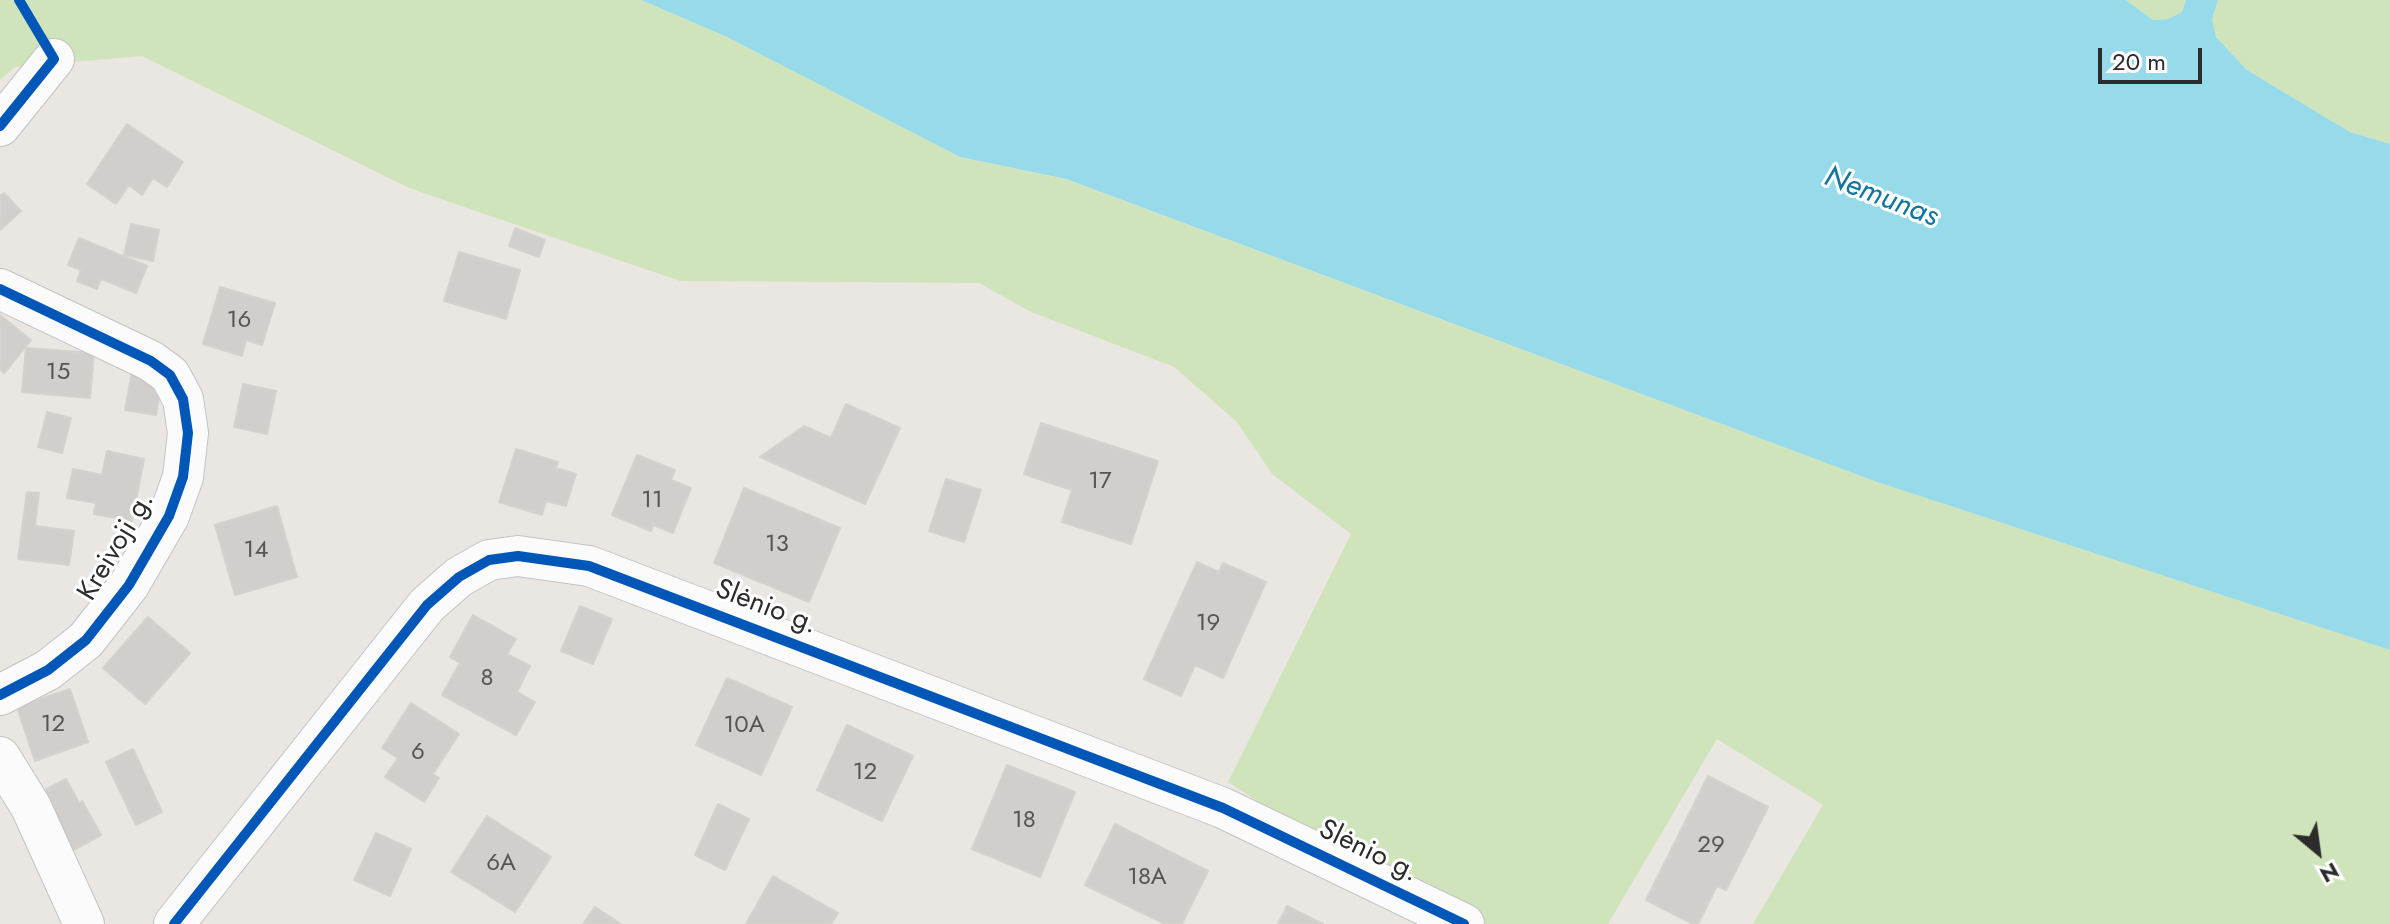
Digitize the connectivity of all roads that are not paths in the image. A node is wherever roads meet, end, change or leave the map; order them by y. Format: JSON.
{"nodes":[{"id":1,"x":54,"y":59,"type":"dead end"},
{"id":2,"x":0,"y":126,"type":"edge"},
{"id":3,"x":0,"y":289,"type":"edge"},
{"id":4,"x":0,"y":695,"type":"edge"},
{"id":5,"x":0,"y":757,"type":"edge"},
{"id":6,"x":84,"y":924,"type":"edge"},
{"id":7,"x":174,"y":924,"type":"edge"},
{"id":8,"x":1464,"y":924,"type":"edge"}],
"edges":[{"from":1,"to":2,"type":"street"},
{"from":3,"to":4,"type":"street","name":"Kreivoji g."},
{"from":5,"to":6,"type":"street"},
{"from":7,"to":8,"type":"street","name":"Slėnio g."}]}
